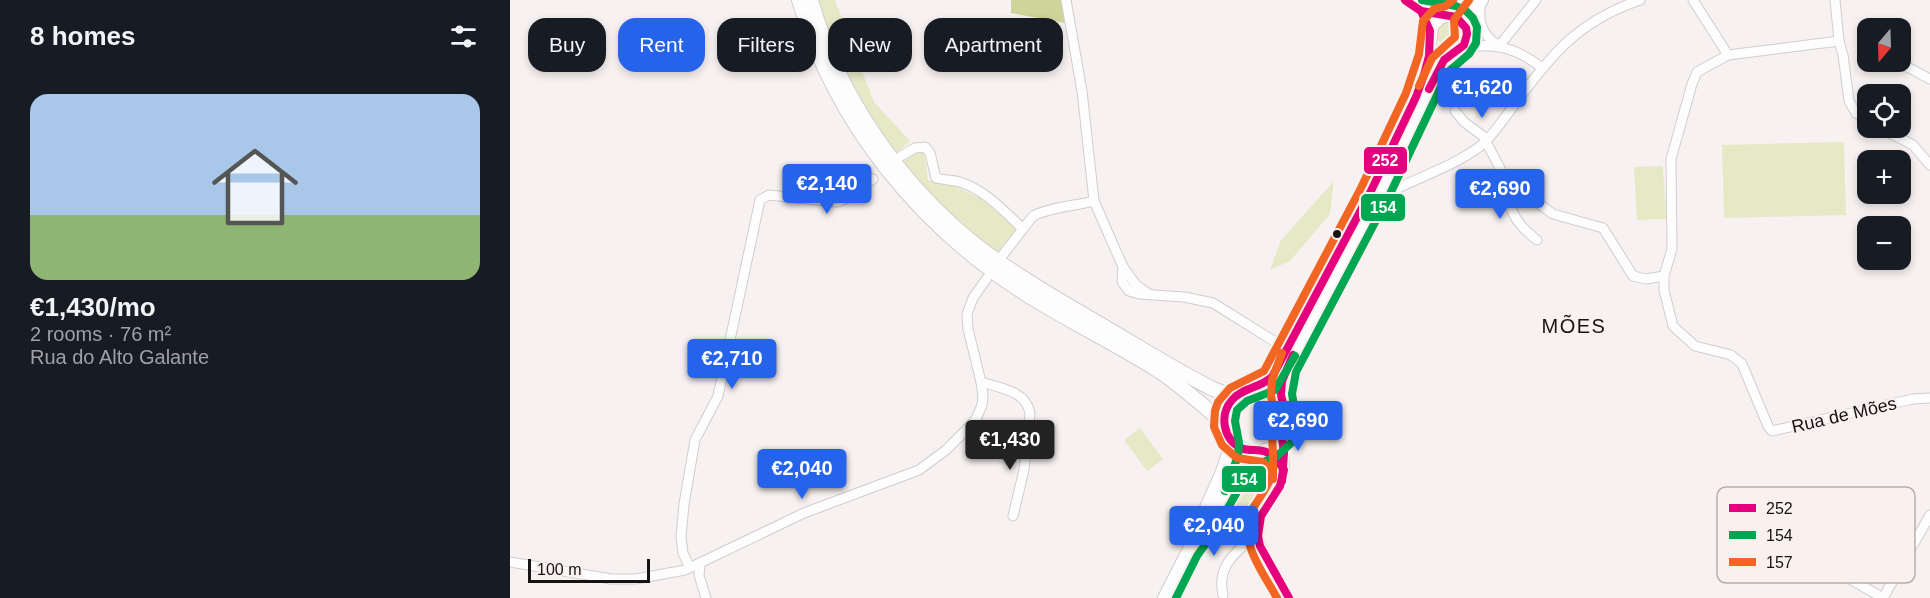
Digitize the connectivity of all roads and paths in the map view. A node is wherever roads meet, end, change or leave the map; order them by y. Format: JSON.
{"nodes":[{"id":1,"x":799,"y":0,"type":"edge"},
{"id":2,"x":811,"y":0,"type":"edge"},
{"id":3,"x":1066,"y":0,"type":"edge"},
{"id":4,"x":1405,"y":0,"type":"edge"},
{"id":5,"x":1469,"y":0,"type":"edge"},
{"id":6,"x":1482,"y":0,"type":"edge"},
{"id":7,"x":1536,"y":0,"type":"edge"},
{"id":8,"x":1640,"y":0,"type":"edge"},
{"id":9,"x":1693,"y":0,"type":"edge"},
{"id":10,"x":1834,"y":0,"type":"edge"},
{"id":11,"x":1421,"y":11,"type":"junction"},
{"id":12,"x":1448,"y":16,"type":"junction"},
{"id":13,"x":1464,"y":24,"type":"junction"},
{"id":14,"x":1431,"y":34,"type":"junction"},
{"id":15,"x":1839,"y":41,"type":"junction"},
{"id":16,"x":1499,"y":46,"type":"junction"},
{"id":17,"x":1457,"y":50,"type":"junction"},
{"id":18,"x":1728,"y":55,"type":"junction"},
{"id":19,"x":1542,"y":68,"type":"junction"},
{"id":20,"x":1911,"y":69,"type":"edge"},
{"id":21,"x":1930,"y":79,"type":"edge"},
{"id":22,"x":1455,"y":111,"type":"dead end"},
{"id":23,"x":1857,"y":113,"type":"edge"},
{"id":24,"x":1899,"y":138,"type":"edge"},
{"id":25,"x":1486,"y":142,"type":"junction"},
{"id":26,"x":901,"y":156,"type":"dead end"},
{"id":27,"x":1930,"y":165,"type":"edge"},
{"id":28,"x":873,"y":179,"type":"dead end"},
{"id":29,"x":1513,"y":185,"type":"junction"},
{"id":30,"x":1381,"y":189,"type":"junction"},
{"id":31,"x":1094,"y":201,"type":"junction"},
{"id":32,"x":1022,"y":228,"type":"junction"},
{"id":33,"x":1537,"y":240,"type":"dead end"},
{"id":34,"x":1002,"y":256,"type":"dead end"},
{"id":35,"x":1664,"y":276,"type":"junction"},
{"id":36,"x":987,"y":278,"type":"dead end"},
{"id":37,"x":1293,"y":338,"type":"junction"},
{"id":38,"x":1277,"y":343,"type":"junction"},
{"id":39,"x":1281,"y":360,"type":"junction"},
{"id":40,"x":981,"y":382,"type":"junction"},
{"id":41,"x":1246,"y":391,"type":"junction"},
{"id":42,"x":1930,"y":398,"type":"edge"},
{"id":43,"x":1283,"y":405,"type":"junction"},
{"id":44,"x":1226,"y":432,"type":"junction"},
{"id":45,"x":1282,"y":438,"type":"junction"},
{"id":46,"x":1261,"y":451,"type":"junction"},
{"id":47,"x":1284,"y":470,"type":"junction"},
{"id":48,"x":1930,"y":515,"type":"edge"},
{"id":49,"x":1013,"y":516,"type":"dead end"},
{"id":50,"x":1242,"y":523,"type":"dead end"},
{"id":51,"x":1255,"y":538,"type":"junction"},
{"id":52,"x":1915,"y":541,"type":"edge"},
{"id":53,"x":1188,"y":551,"type":"junction"},
{"id":54,"x":510,"y":562,"type":"edge"},
{"id":55,"x":692,"y":567,"type":"junction"},
{"id":56,"x":1857,"y":583,"type":"edge"},
{"id":57,"x":1891,"y":583,"type":"edge"},
{"id":58,"x":701,"y":584,"type":"junction"},
{"id":59,"x":1224,"y":595,"type":"dead end"},
{"id":60,"x":706,"y":598,"type":"edge"},
{"id":61,"x":1164,"y":598,"type":"edge"},
{"id":62,"x":1289,"y":598,"type":"edge"},
{"id":63,"x":1883,"y":598,"type":"edge"}],
"edges":[{"from":1,"to":44,"type":"highway"},
{"from":2,"to":41,"type":"highway"},
{"from":3,"to":31,"type":"street"},
{"from":4,"to":11,"type":"street"},
{"from":5,"to":12,"type":"main road"},
{"from":6,"to":13,"type":"main road"},
{"from":6,"to":16,"type":"street"},
{"from":7,"to":16,"type":"street"},
{"from":8,"to":19,"type":"street"},
{"from":9,"to":18,"type":"street"},
{"from":10,"to":15,"type":"street"},
{"from":11,"to":12,"type":"street"},
{"from":11,"to":14,"type":"street"},
{"from":12,"to":13,"type":"main road"},
{"from":12,"to":14,"type":"main road"},
{"from":13,"to":17,"type":"main road"},
{"from":14,"to":17,"type":"main road"},
{"from":14,"to":37,"type":"main road"},
{"from":15,"to":18,"type":"street"},
{"from":15,"to":23,"type":"street"},
{"from":16,"to":17,"type":"street"},
{"from":16,"to":19,"type":"street"},
{"from":17,"to":30,"type":"main road"},
{"from":18,"to":35,"type":"street"},
{"from":19,"to":25,"type":"street"},
{"from":20,"to":21,"type":"street"},
{"from":22,"to":25,"type":"street"},
{"from":24,"to":27,"type":"street"},
{"from":25,"to":29,"type":"street"},
{"from":25,"to":30,"type":"street"},
{"from":26,"to":32,"type":"street"},
{"from":28,"to":55,"type":"street"},
{"from":29,"to":33,"type":"street"},
{"from":29,"to":35,"type":"street"},
{"from":30,"to":43,"type":"main road"},
{"from":31,"to":32,"type":"street"},
{"from":31,"to":38,"type":"street"},
{"from":32,"to":34,"type":"street"},
{"from":35,"to":42,"type":"street","name":"Rua de Mões"},
{"from":36,"to":40,"type":"street"},
{"from":37,"to":38,"type":"street"},
{"from":37,"to":39,"type":"main road"},
{"from":38,"to":39,"type":"street"},
{"from":39,"to":41,"type":"main road"},
{"from":40,"to":49,"type":"street"},
{"from":40,"to":55,"type":"street"},
{"from":41,"to":43,"type":"main road"},
{"from":41,"to":44,"type":"main road"},
{"from":43,"to":45,"type":"main road"},
{"from":44,"to":46,"type":"main road"},
{"from":44,"to":53,"type":"main road"},
{"from":45,"to":46,"type":"main road"},
{"from":45,"to":47,"type":"street"},
{"from":46,"to":47,"type":"street"},
{"from":46,"to":53,"type":"main road"},
{"from":47,"to":51,"type":"street"},
{"from":48,"to":52,"type":"street"},
{"from":50,"to":51,"type":"street"},
{"from":51,"to":59,"type":"street"},
{"from":51,"to":62,"type":"street"},
{"from":53,"to":61,"type":"main road"},
{"from":54,"to":55,"type":"street"},
{"from":55,"to":58,"type":"street"},
{"from":55,"to":58,"type":"street"},
{"from":56,"to":63,"type":"street"},
{"from":57,"to":63,"type":"street"},
{"from":58,"to":60,"type":"street"}]}
